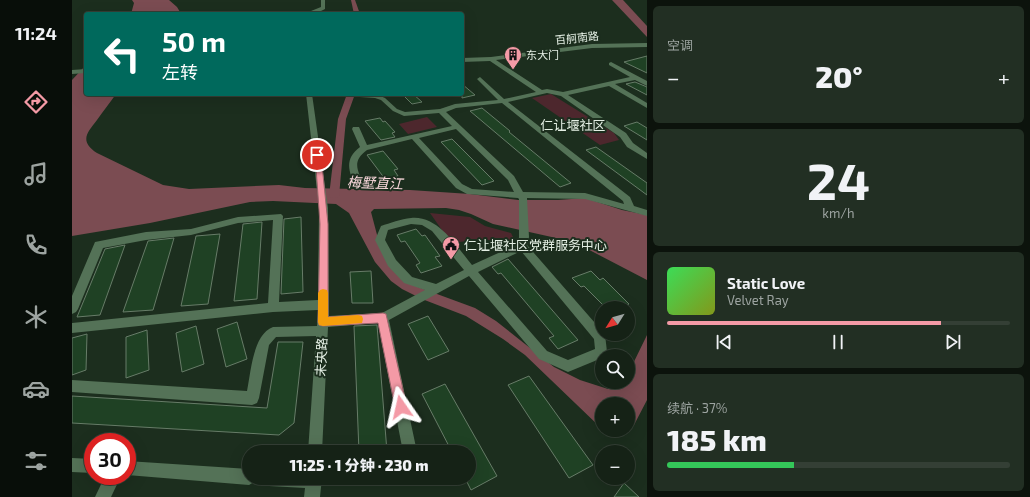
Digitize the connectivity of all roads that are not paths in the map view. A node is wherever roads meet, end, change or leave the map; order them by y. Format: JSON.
{"nodes":[{"id":1,"x":323,"y":0,"type":"edge"},
{"id":2,"x":313,"y":12,"type":"edge"},
{"id":3,"x":647,"y":45,"type":"edge"},
{"id":4,"x":503,"y":58,"type":"junction"},
{"id":5,"x":491,"y":59,"type":"junction"},
{"id":6,"x":464,"y":60,"type":"edge"},
{"id":7,"x":611,"y":64,"type":"dead end"},
{"id":8,"x":84,"y":71,"type":"edge"},
{"id":9,"x":72,"y":72,"type":"edge"},
{"id":10,"x":635,"y":78,"type":"junction"},
{"id":11,"x":480,"y":79,"type":"dead end"},
{"id":12,"x":610,"y":84,"type":"junction"},
{"id":13,"x":647,"y":84,"type":"edge"},
{"id":14,"x":545,"y":92,"type":"junction"},
{"id":15,"x":563,"y":94,"type":"junction"},
{"id":16,"x":309,"y":96,"type":"edge"},
{"id":17,"x":376,"y":96,"type":"edge"},
{"id":18,"x":503,"y":101,"type":"junction"},
{"id":19,"x":647,"y":106,"type":"edge"},
{"id":20,"x":441,"y":111,"type":"junction"},
{"id":21,"x":457,"y":127,"type":"junction"},
{"id":22,"x":356,"y":129,"type":"dead end"},
{"id":23,"x":413,"y":136,"type":"junction"},
{"id":24,"x":364,"y":148,"type":"junction"},
{"id":25,"x":647,"y":157,"type":"edge"},
{"id":26,"x":360,"y":186,"type":"dead end"},
{"id":27,"x":522,"y":197,"type":"junction"},
{"id":28,"x":631,"y":209,"type":"junction"},
{"id":29,"x":647,"y":213,"type":"edge"},
{"id":30,"x":523,"y":242,"type":"junction"},
{"id":31,"x":470,"y":271,"type":"junction"},
{"id":32,"x":434,"y":290,"type":"junction"},
{"id":33,"x":323,"y":305,"type":"junction"},
{"id":34,"x":273,"y":308,"type":"junction"},
{"id":35,"x":72,"y":309,"type":"edge"},
{"id":36,"x":383,"y":318,"type":"junction"},
{"id":37,"x":323,"y":326,"type":"junction"},
{"id":38,"x":72,"y":328,"type":"edge"},
{"id":39,"x":72,"y":386,"type":"edge"},
{"id":40,"x":315,"y":445,"type":"edge"},
{"id":41,"x":409,"y":445,"type":"edge"},
{"id":42,"x":72,"y":465,"type":"edge"},
{"id":43,"x":84,"y":466,"type":"edge"},
{"id":44,"x":136,"y":469,"type":"edge"},
{"id":45,"x":242,"y":476,"type":"edge"},
{"id":46,"x":109,"y":485,"type":"edge"},
{"id":47,"x":313,"y":485,"type":"edge"},
{"id":48,"x":103,"y":497,"type":"edge"},
{"id":49,"x":312,"y":497,"type":"edge"}],
"edges":[{"from":1,"to":2,"type":"street"},
{"from":3,"to":4,"type":"street","name":"百舸南路"},
{"from":4,"to":5,"type":"street","name":"百舸南路"},
{"from":4,"to":14,"type":"street"},
{"from":5,"to":6,"type":"street","name":"百舸南路"},
{"from":5,"to":14,"type":"street"},
{"from":7,"to":10,"type":"street"},
{"from":8,"to":9,"type":"street"},
{"from":10,"to":12,"type":"street"},
{"from":10,"to":13,"type":"street"},
{"from":11,"to":18,"type":"street"},
{"from":12,"to":15,"type":"street"},
{"from":12,"to":19,"type":"street"},
{"from":14,"to":15,"type":"street"},
{"from":14,"to":18,"type":"street"},
{"from":15,"to":25,"type":"street"},
{"from":16,"to":33,"type":"street","name":"未央路"},
{"from":17,"to":20,"type":"street"},
{"from":18,"to":20,"type":"street"},
{"from":18,"to":28,"type":"street"},
{"from":20,"to":21,"type":"street"},
{"from":21,"to":23,"type":"street"},
{"from":21,"to":27,"type":"street"},
{"from":22,"to":24,"type":"street"},
{"from":23,"to":24,"type":"street"},
{"from":23,"to":27,"type":"street"},
{"from":24,"to":26,"type":"street"},
{"from":27,"to":28,"type":"street"},
{"from":27,"to":30,"type":"street"},
{"from":28,"to":29,"type":"street"},
{"from":30,"to":31,"type":"street"},
{"from":30,"to":31,"type":"street"},
{"from":31,"to":32,"type":"street"},
{"from":31,"to":32,"type":"street"},
{"from":32,"to":36,"type":"street"},
{"from":33,"to":34,"type":"street"},
{"from":33,"to":37,"type":"street","name":"未央路"},
{"from":34,"to":35,"type":"street"},
{"from":34,"to":38,"type":"street"},
{"from":36,"to":37,"type":"street"},
{"from":36,"to":41,"type":"street"},
{"from":37,"to":39,"type":"street"},
{"from":37,"to":40,"type":"street","name":"未央路"},
{"from":42,"to":43,"type":"street"},
{"from":44,"to":45,"type":"street"},
{"from":46,"to":48,"type":"street"},
{"from":47,"to":49,"type":"street"}]}
